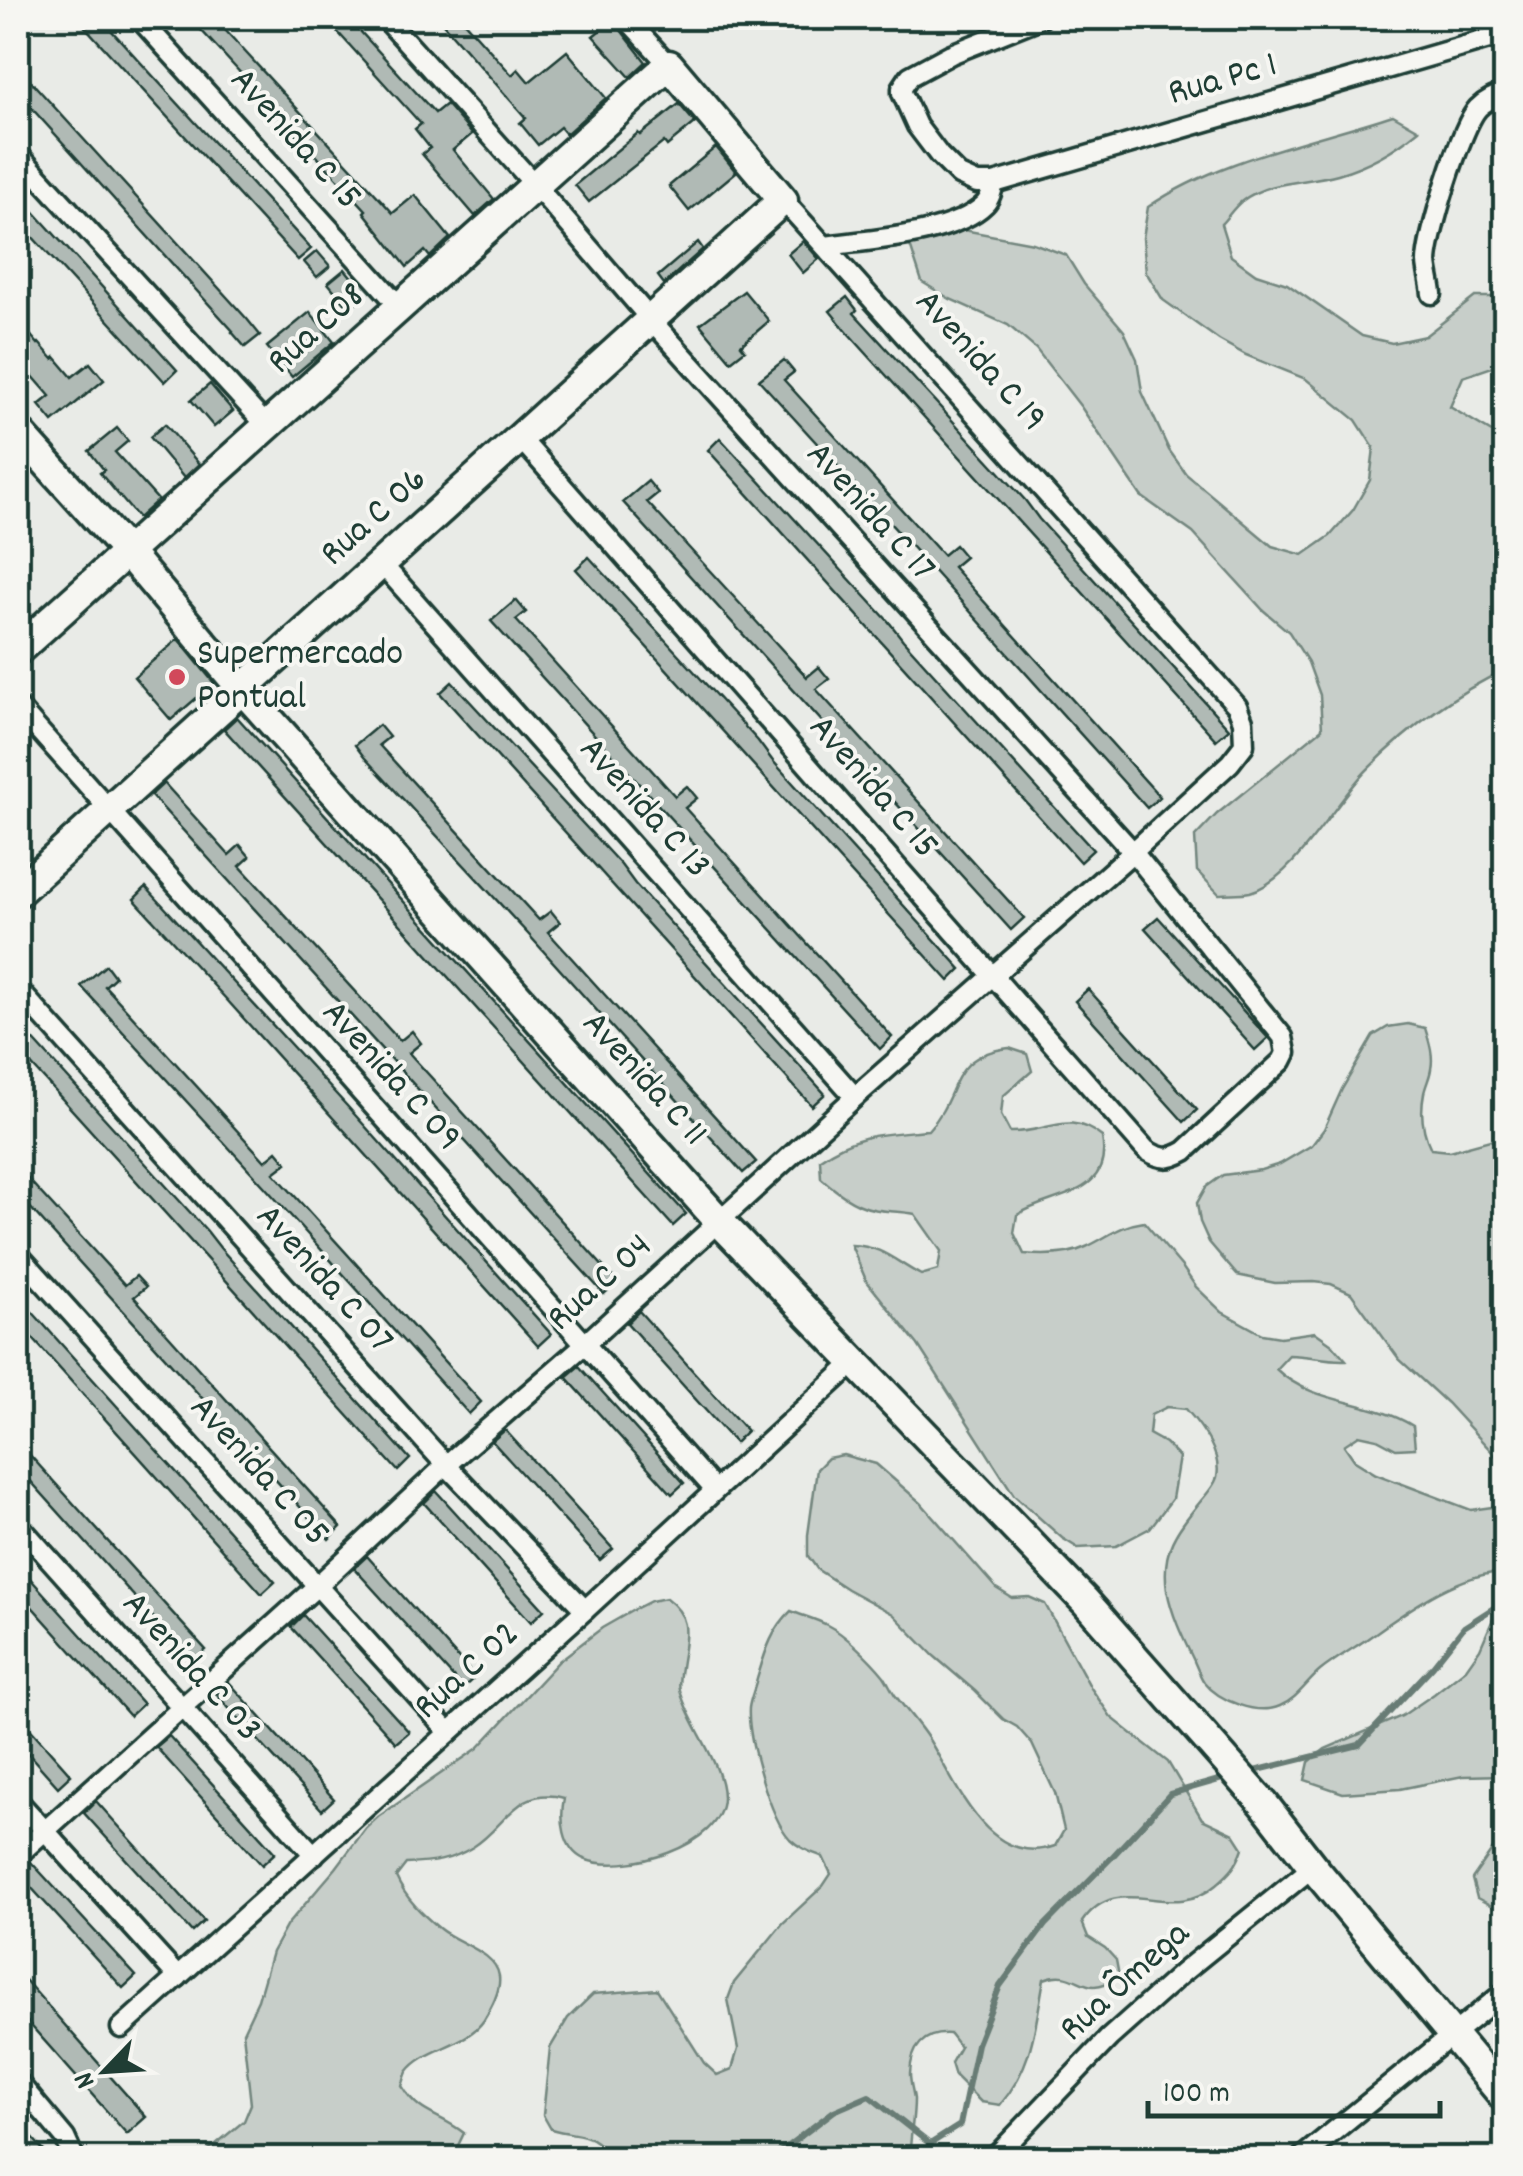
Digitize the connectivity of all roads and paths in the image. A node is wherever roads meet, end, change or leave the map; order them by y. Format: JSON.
{"nodes":[{"id":1,"x":140,"y":18,"type":"edge"},
{"id":2,"x":384,"y":18,"type":"edge"},
{"id":3,"x":626,"y":18,"type":"edge"},
{"id":4,"x":1041,"y":18,"type":"edge"},
{"id":5,"x":1506,"y":34,"type":"edge"},
{"id":6,"x":669,"y":65,"type":"junction"},
{"id":7,"x":1506,"y":92,"type":"edge"},
{"id":8,"x":18,"y":154,"type":"edge"},
{"id":9,"x":994,"y":183,"type":"junction"},
{"id":10,"x":535,"y":185,"type":"junction"},
{"id":11,"x":784,"y":200,"type":"junction"},
{"id":12,"x":825,"y":246,"type":"junction"},
{"id":13,"x":1432,"y":294,"type":"dead end"},
{"id":14,"x":400,"y":307,"type":"junction"},
{"id":15,"x":650,"y":320,"type":"junction"},
{"id":16,"x":267,"y":426,"type":"junction"},
{"id":17,"x":18,"y":432,"type":"edge"},
{"id":18,"x":520,"y":438,"type":"junction"},
{"id":19,"x":126,"y":552,"type":"junction"},
{"id":20,"x":381,"y":563,"type":"junction"},
{"id":21,"x":18,"y":650,"type":"edge"},
{"id":22,"x":242,"y":689,"type":"junction"},
{"id":23,"x":18,"y":708,"type":"edge"},
{"id":24,"x":1230,"y":763,"type":"joint"},
{"id":25,"x":108,"y":810,"type":"junction"},
{"id":26,"x":1134,"y":852,"type":"junction"},
{"id":27,"x":18,"y":892,"type":"edge"},
{"id":28,"x":994,"y":974,"type":"junction"},
{"id":29,"x":18,"y":989,"type":"edge"},
{"id":30,"x":855,"y":1097,"type":"junction"},
{"id":31,"x":1185,"y":1151,"type":"joint"},
{"id":32,"x":719,"y":1221,"type":"junction"},
{"id":33,"x":18,"y":1254,"type":"edge"},
{"id":34,"x":584,"y":1344,"type":"junction"},
{"id":35,"x":856,"y":1362,"type":"junction"},
{"id":36,"x":446,"y":1465,"type":"junction"},
{"id":37,"x":714,"y":1489,"type":"junction"},
{"id":38,"x":18,"y":1524,"type":"edge"},
{"id":39,"x":317,"y":1586,"type":"junction"},
{"id":40,"x":586,"y":1610,"type":"junction"},
{"id":41,"x":182,"y":1708,"type":"junction"},
{"id":42,"x":449,"y":1732,"type":"junction"},
{"id":43,"x":18,"y":1800,"type":"edge"},
{"id":44,"x":45,"y":1831,"type":"junction"},
{"id":45,"x":314,"y":1855,"type":"junction"},
{"id":46,"x":18,"y":1856,"type":"edge"},
{"id":47,"x":1312,"y":1868,"type":"junction"},
{"id":48,"x":178,"y":1977,"type":"junction"},
{"id":49,"x":1506,"y":1991,"type":"edge"},
{"id":50,"x":122,"y":2028,"type":"dead end"},
{"id":51,"x":1452,"y":2035,"type":"junction"},
{"id":52,"x":18,"y":2082,"type":"edge"},
{"id":53,"x":1506,"y":2098,"type":"edge"},
{"id":54,"x":74,"y":2158,"type":"edge"},
{"id":55,"x":994,"y":2158,"type":"edge"},
{"id":56,"x":1301,"y":2158,"type":"edge"}],
"edges":[{"from":1,"to":14,"type":"street","name":"Avenida C 15"},
{"from":2,"to":10,"type":"street","name":"Avenida C 17"},
{"from":3,"to":6,"type":"street","name":"Avenida C 19"},
{"from":4,"to":9,"type":"street","name":"Rua Pc 1"},
{"from":5,"to":9,"type":"street","name":"Rua Pc 1"},
{"from":6,"to":10,"type":"street","name":"Rua C08"},
{"from":6,"to":11,"type":"street","name":"Avenida C 19"},
{"from":7,"to":13,"type":"street"},
{"from":8,"to":16,"type":"street"},
{"from":9,"to":12,"type":"street"},
{"from":10,"to":14,"type":"street","name":"Rua C08"},
{"from":10,"to":15,"type":"street","name":"Avenida C 17"},
{"from":11,"to":12,"type":"street","name":"Avenida C 19"},
{"from":11,"to":15,"type":"street","name":"Rua C 06"},
{"from":12,"to":24,"type":"street","name":"Avenida C 19"},
{"from":14,"to":16,"type":"street","name":"Rua C08"},
{"from":15,"to":18,"type":"street","name":"Rua C 06"},
{"from":15,"to":26,"type":"street","name":"Avenida C 17"},
{"from":16,"to":19,"type":"street","name":"Rua C08"},
{"from":17,"to":19,"type":"street","name":"Avenida C 11"},
{"from":18,"to":20,"type":"street","name":"Rua C 06"},
{"from":18,"to":28,"type":"street","name":"Avenida C 15"},
{"from":19,"to":21,"type":"street","name":"Rua C08"},
{"from":19,"to":22,"type":"street","name":"Avenida C 11"},
{"from":20,"to":22,"type":"street","name":"Rua C 06"},
{"from":20,"to":30,"type":"street","name":"Avenida C 13"},
{"from":22,"to":25,"type":"street","name":"Rua C 06"},
{"from":22,"to":32,"type":"street","name":"Avenida C 11"},
{"from":23,"to":25,"type":"street","name":"Avenida C 09"},
{"from":24,"to":26,"type":"street","name":"Rua C 04"},
{"from":25,"to":27,"type":"street","name":"Rua C 06"},
{"from":25,"to":34,"type":"street","name":"Avenida C 09"},
{"from":26,"to":28,"type":"street","name":"Rua C 04"},
{"from":26,"to":31,"type":"street","name":"Avenida C 17"},
{"from":28,"to":30,"type":"street","name":"Rua C 04"},
{"from":28,"to":31,"type":"street","name":"Avenida C 15"},
{"from":29,"to":36,"type":"street","name":"Avenida C 07"},
{"from":30,"to":32,"type":"street","name":"Rua C 04"},
{"from":32,"to":34,"type":"street","name":"Rua C 04"},
{"from":32,"to":35,"type":"street","name":"Avenida C 11"},
{"from":33,"to":39,"type":"street","name":"Avenida C 05"},
{"from":34,"to":36,"type":"street","name":"Rua C 04"},
{"from":34,"to":37,"type":"street","name":"Avenida C 09"},
{"from":35,"to":37,"type":"street","name":"Rua C 02"},
{"from":35,"to":47,"type":"street","name":"Avenida C 11"},
{"from":36,"to":39,"type":"street","name":"Rua C 04"},
{"from":36,"to":40,"type":"street","name":"Avenida C 07"},
{"from":37,"to":40,"type":"street","name":"Rua C 02"},
{"from":38,"to":41,"type":"street","name":"Avenida C 03"},
{"from":39,"to":41,"type":"street","name":"Rua C 04"},
{"from":39,"to":42,"type":"street","name":"Avenida C 05"},
{"from":40,"to":42,"type":"street","name":"Rua C 02"},
{"from":41,"to":44,"type":"street","name":"Rua C 04"},
{"from":41,"to":45,"type":"street","name":"Avenida C 03"},
{"from":42,"to":45,"type":"street","name":"Rua C 02"},
{"from":43,"to":44,"type":"street"},
{"from":44,"to":46,"type":"street","name":"Rua C 04"},
{"from":44,"to":48,"type":"street"},
{"from":45,"to":48,"type":"street","name":"Rua C 02"},
{"from":47,"to":51,"type":"street","name":"Avenida C 11"},
{"from":47,"to":55,"type":"street","name":"Rua Ômega"},
{"from":48,"to":50,"type":"street","name":"Rua C 02"},
{"from":49,"to":51,"type":"street"},
{"from":51,"to":53,"type":"street","name":"Avenida C 11"},
{"from":51,"to":56,"type":"street"},
{"from":52,"to":54,"type":"street"}]}
